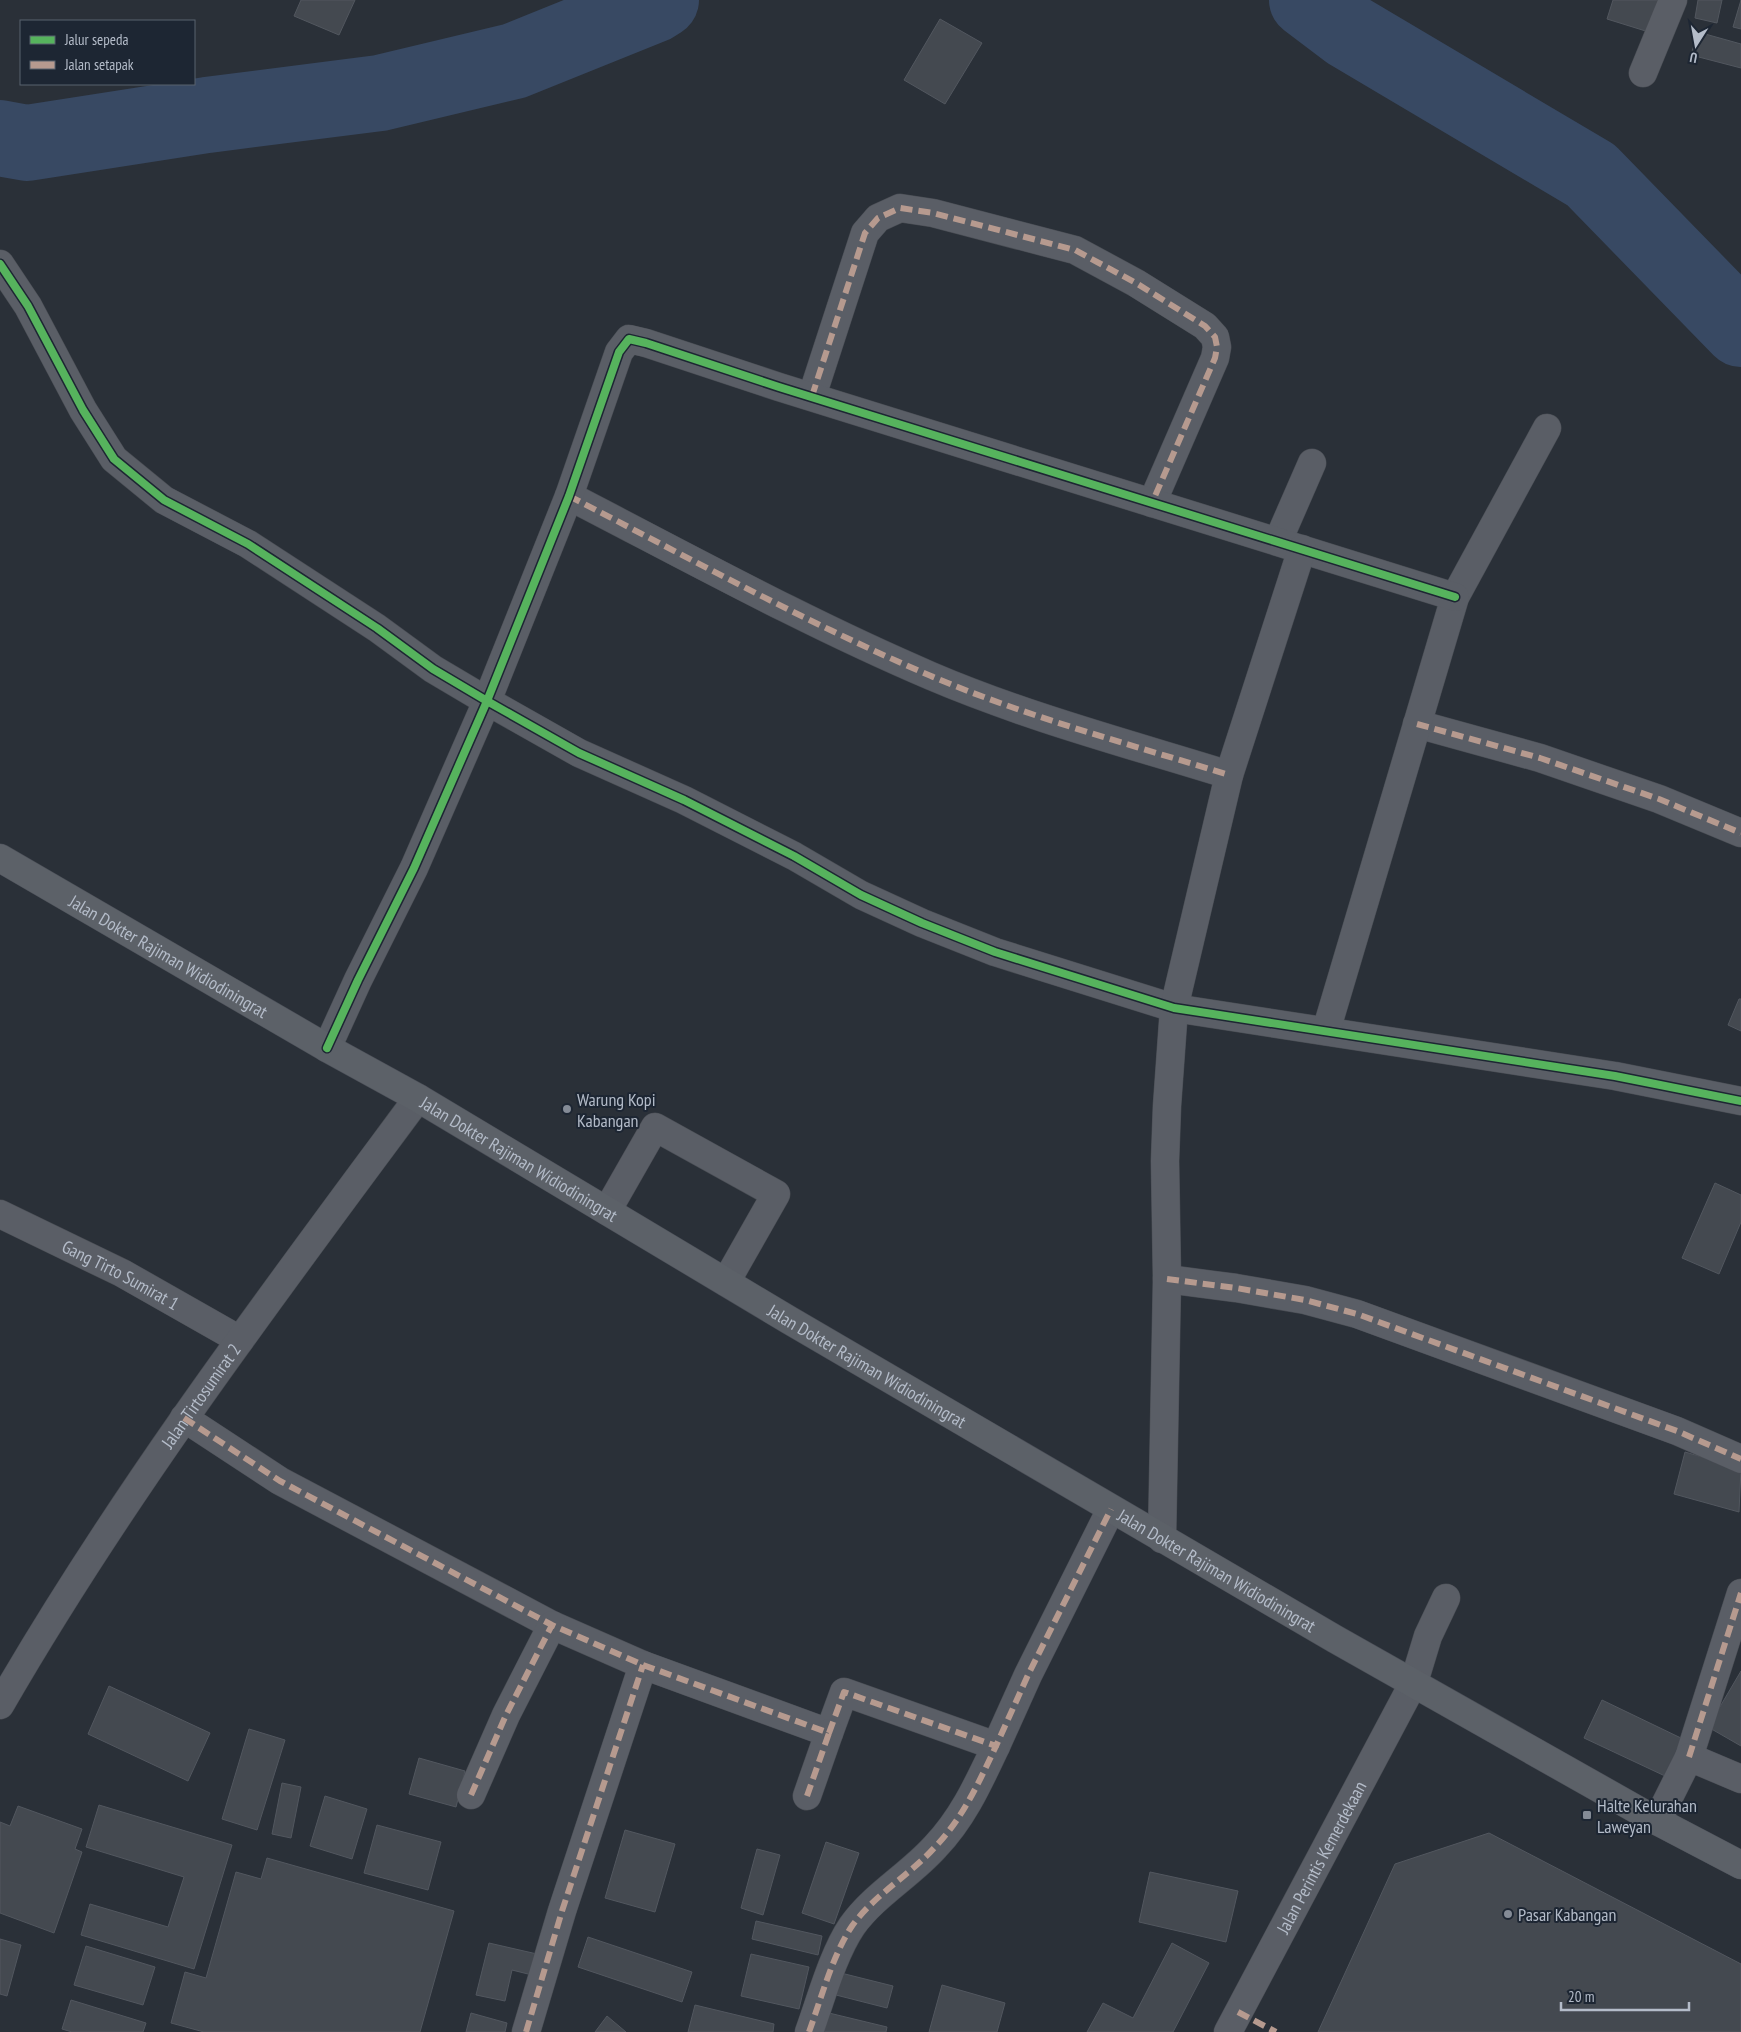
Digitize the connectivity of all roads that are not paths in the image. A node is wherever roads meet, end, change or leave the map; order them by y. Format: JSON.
{"nodes":[{"id":1,"x":1673,"y":0,"type":"edge"},
{"id":2,"x":1643,"y":73,"type":"dead end"},
{"id":3,"x":0,"y":264,"type":"edge"},
{"id":4,"x":812,"y":396,"type":"junction"},
{"id":5,"x":1547,"y":428,"type":"dead end"},
{"id":6,"x":1312,"y":463,"type":"dead end"},
{"id":7,"x":569,"y":496,"type":"junction"},
{"id":8,"x":1152,"y":503,"type":"junction"},
{"id":9,"x":1290,"y":545,"type":"junction"},
{"id":10,"x":1455,"y":597,"type":"junction"},
{"id":11,"x":487,"y":700,"type":"junction"},
{"id":12,"x":1417,"y":724,"type":"junction"},
{"id":13,"x":1229,"y":775,"type":"junction"},
{"id":14,"x":1741,"y":833,"type":"edge"},
{"id":15,"x":0,"y":858,"type":"edge"},
{"id":16,"x":1174,"y":1008,"type":"junction"},
{"id":17,"x":1326,"y":1031,"type":"junction"},
{"id":18,"x":327,"y":1048,"type":"junction"},
{"id":19,"x":418,"y":1098,"type":"junction"},
{"id":20,"x":1741,"y":1101,"type":"edge"},
{"id":21,"x":607,"y":1211,"type":"junction"},
{"id":22,"x":0,"y":1214,"type":"edge"},
{"id":23,"x":1167,"y":1279,"type":"junction"},
{"id":24,"x":726,"y":1282,"type":"junction"},
{"id":25,"x":240,"y":1340,"type":"junction"},
{"id":26,"x":184,"y":1418,"type":"junction"},
{"id":27,"x":1741,"y":1460,"type":"edge"},
{"id":28,"x":1111,"y":1509,"type":"junction"},
{"id":29,"x":1162,"y":1539,"type":"junction"},
{"id":30,"x":1741,"y":1593,"type":"edge"},
{"id":31,"x":1446,"y":1598,"type":"dead end"},
{"id":32,"x":552,"y":1625,"type":"junction"},
{"id":33,"x":643,"y":1664,"type":"junction"},
{"id":34,"x":1414,"y":1682,"type":"junction"},
{"id":35,"x":0,"y":1705,"type":"edge"},
{"id":36,"x":829,"y":1733,"type":"junction"},
{"id":37,"x":996,"y":1746,"type":"junction"},
{"id":38,"x":1689,"y":1757,"type":"junction"},
{"id":39,"x":1741,"y":1778,"type":"edge"},
{"id":40,"x":471,"y":1795,"type":"dead end"},
{"id":41,"x":807,"y":1796,"type":"dead end"},
{"id":42,"x":1657,"y":1822,"type":"junction"},
{"id":43,"x":1741,"y":1865,"type":"edge"},
{"id":44,"x":526,"y":2032,"type":"edge"},
{"id":45,"x":809,"y":2032,"type":"edge"},
{"id":46,"x":1228,"y":2032,"type":"edge"}],
"edges":[{"from":1,"to":2,"type":"street"},
{"from":3,"to":11,"type":"street"},
{"from":4,"to":7,"type":"street"},
{"from":4,"to":8,"type":"street"},
{"from":4,"to":8,"type":"street"},
{"from":5,"to":10,"type":"street"},
{"from":6,"to":9,"type":"street"},
{"from":7,"to":11,"type":"street"},
{"from":7,"to":13,"type":"street"},
{"from":8,"to":9,"type":"street"},
{"from":9,"to":10,"type":"street"},
{"from":9,"to":13,"type":"street"},
{"from":10,"to":12,"type":"street"},
{"from":11,"to":16,"type":"street"},
{"from":11,"to":18,"type":"street"},
{"from":12,"to":14,"type":"street"},
{"from":12,"to":17,"type":"street"},
{"from":13,"to":16,"type":"street"},
{"from":15,"to":18,"type":"main road","name":"Jalan Dokter Rajiman Widiodiningrat"},
{"from":16,"to":17,"type":"street"},
{"from":16,"to":23,"type":"street"},
{"from":17,"to":20,"type":"street"},
{"from":18,"to":19,"type":"main road","name":"Jalan Dokter Rajiman Widiodiningrat"},
{"from":19,"to":21,"type":"main road","name":"Jalan Dokter Rajiman Widiodiningrat"},
{"from":19,"to":25,"type":"street","name":"Jalan Tirtosumirat 2"},
{"from":21,"to":24,"type":"main road","name":"Jalan Dokter Rajiman Widiodiningrat"},
{"from":21,"to":24,"type":"street"},
{"from":22,"to":25,"type":"street","name":"Gang Tirto Sumirat 1"},
{"from":23,"to":27,"type":"street"},
{"from":23,"to":29,"type":"street"},
{"from":24,"to":28,"type":"main road","name":"Jalan Dokter Rajiman Widiodiningrat"},
{"from":25,"to":26,"type":"street","name":"Jalan Tirtosumirat 2"},
{"from":26,"to":32,"type":"street"},
{"from":26,"to":35,"type":"street","name":"Jalan Tirtosumirat 2"},
{"from":28,"to":29,"type":"main road","name":"Jalan Dokter Rajiman Widiodiningrat"},
{"from":28,"to":37,"type":"street"},
{"from":29,"to":34,"type":"main road","name":"Jalan Dokter Rajiman Widiodiningrat"},
{"from":30,"to":38,"type":"street"},
{"from":31,"to":34,"type":"street","name":"Jalan Perintis Kemerdekaan"},
{"from":32,"to":33,"type":"street"},
{"from":32,"to":40,"type":"street"},
{"from":33,"to":36,"type":"street"},
{"from":33,"to":44,"type":"street"},
{"from":34,"to":42,"type":"main road","name":"Jalan Dokter Rajiman Widiodiningrat"},
{"from":34,"to":46,"type":"street","name":"Jalan Perintis Kemerdekaan"},
{"from":36,"to":37,"type":"street"},
{"from":36,"to":41,"type":"street"},
{"from":37,"to":45,"type":"street"},
{"from":38,"to":39,"type":"street"},
{"from":38,"to":42,"type":"street"},
{"from":42,"to":43,"type":"main road","name":"Jalan Dokter Rajiman Widiodiningrat"}]}
